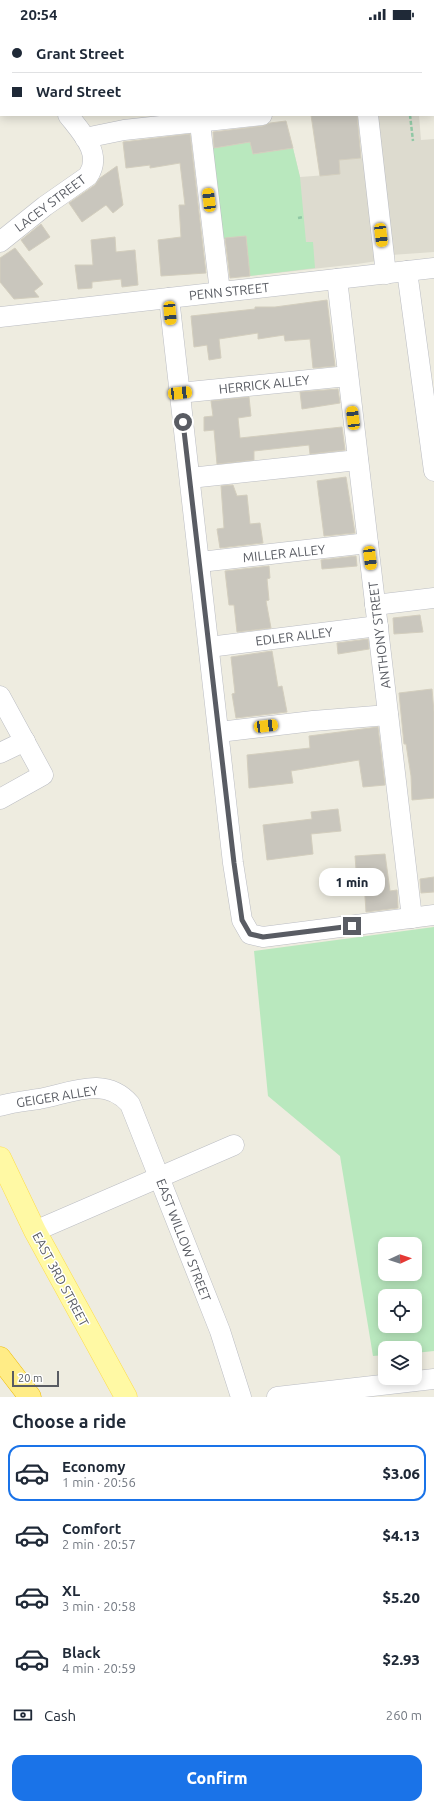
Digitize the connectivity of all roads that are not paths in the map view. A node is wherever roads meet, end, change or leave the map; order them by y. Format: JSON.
{"nodes":[{"id":1,"x":69,"y":116,"type":"edge"},
{"id":2,"x":241,"y":116,"type":"edge"},
{"id":3,"x":368,"y":116,"type":"edge"},
{"id":4,"x":199,"y":118,"type":"edge"},
{"id":5,"x":85,"y":138,"type":"junction"},
{"id":6,"x":0,"y":242,"type":"edge"},
{"id":7,"x":434,"y":268,"type":"edge"},
{"id":8,"x":407,"y":271,"type":"junction"},
{"id":9,"x":386,"y":274,"type":"junction"},
{"id":10,"x":337,"y":279,"type":"junction"},
{"id":11,"x":220,"y":292,"type":"junction"},
{"id":12,"x":169,"y":298,"type":"junction"},
{"id":13,"x":0,"y":317,"type":"edge"},
{"id":14,"x":348,"y":376,"type":"junction"},
{"id":15,"x":180,"y":393,"type":"junction"},
{"id":16,"x":358,"y":460,"type":"junction"},
{"id":17,"x":434,"y":471,"type":"edge"},
{"id":18,"x":190,"y":478,"type":"junction"},
{"id":19,"x":368,"y":543,"type":"junction"},
{"id":20,"x":200,"y":562,"type":"junction"},
{"id":21,"x":434,"y":598,"type":"edge"},
{"id":22,"x":375,"y":605,"type":"junction"},
{"id":23,"x":378,"y":626,"type":"junction"},
{"id":24,"x":209,"y":647,"type":"junction"},
{"id":25,"x":0,"y":696,"type":"edge"},
{"id":26,"x":388,"y":715,"type":"junction"},
{"id":27,"x":219,"y":732,"type":"junction"},
{"id":28,"x":24,"y":741,"type":"junction"},
{"id":29,"x":0,"y":752,"type":"edge"},
{"id":30,"x":0,"y":799,"type":"edge"},
{"id":31,"x":434,"y":915,"type":"edge"},
{"id":32,"x":412,"y":918,"type":"junction"},
{"id":33,"x":115,"y":1090,"type":"joint"},
{"id":34,"x":0,"y":1106,"type":"edge"},
{"id":35,"x":234,"y":1145,"type":"dead end"},
{"id":36,"x":0,"y":1158,"type":"edge"},
{"id":37,"x":160,"y":1177,"type":"junction"},
{"id":38,"x":35,"y":1232,"type":"junction"},
{"id":39,"x":0,"y":1358,"type":"edge"},
{"id":40,"x":434,"y":1379,"type":"edge"},
{"id":41,"x":332,"y":1394,"type":"edge"},
{"id":42,"x":289,"y":1396,"type":"edge"},
{"id":43,"x":30,"y":1397,"type":"edge"},
{"id":44,"x":126,"y":1397,"type":"edge"},
{"id":45,"x":242,"y":1397,"type":"edge"}],
"edges":[{"from":1,"to":5,"type":"street","name":"LACEY STREET"},
{"from":2,"to":4,"type":"street"},
{"from":3,"to":9,"type":"street"},
{"from":4,"to":5,"type":"street"},
{"from":4,"to":11,"type":"street"},
{"from":5,"to":6,"type":"street","name":"LACEY STREET"},
{"from":7,"to":8,"type":"street","name":"PENN STREET"},
{"from":8,"to":9,"type":"street","name":"PENN STREET"},
{"from":8,"to":17,"type":"street"},
{"from":9,"to":10,"type":"street","name":"PENN STREET"},
{"from":10,"to":11,"type":"street","name":"PENN STREET"},
{"from":10,"to":14,"type":"street","name":"ANTHONY STREET"},
{"from":11,"to":12,"type":"street","name":"PENN STREET"},
{"from":12,"to":13,"type":"street","name":"PENN STREET"},
{"from":12,"to":15,"type":"street"},
{"from":14,"to":15,"type":"street","name":"HERRICK ALLEY"},
{"from":14,"to":16,"type":"street","name":"ANTHONY STREET"},
{"from":15,"to":18,"type":"street"},
{"from":16,"to":18,"type":"street"},
{"from":16,"to":19,"type":"street","name":"ANTHONY STREET"},
{"from":18,"to":20,"type":"street"},
{"from":19,"to":20,"type":"street","name":"MILLER ALLEY"},
{"from":19,"to":22,"type":"street","name":"ANTHONY STREET"},
{"from":20,"to":24,"type":"street"},
{"from":21,"to":22,"type":"street"},
{"from":22,"to":23,"type":"street","name":"ANTHONY STREET"},
{"from":23,"to":24,"type":"street","name":"EDLER ALLEY"},
{"from":23,"to":26,"type":"street","name":"ANTHONY STREET"},
{"from":24,"to":27,"type":"street"},
{"from":25,"to":28,"type":"street"},
{"from":26,"to":27,"type":"street"},
{"from":26,"to":32,"type":"street","name":"ANTHONY STREET"},
{"from":27,"to":32,"type":"street"},
{"from":28,"to":29,"type":"street"},
{"from":28,"to":30,"type":"street"},
{"from":31,"to":32,"type":"street"},
{"from":33,"to":34,"type":"street","name":"GEIGER ALLEY"},
{"from":33,"to":37,"type":"street","name":"EAST WILLOW STREET"},
{"from":35,"to":37,"type":"street"},
{"from":36,"to":38,"type":"main road","name":"EAST 3RD STREET"},
{"from":37,"to":38,"type":"street"},
{"from":37,"to":45,"type":"street","name":"EAST WILLOW STREET"},
{"from":38,"to":44,"type":"main road","name":"EAST 3RD STREET"},
{"from":39,"to":43,"type":"highway"},
{"from":40,"to":41,"type":"street"},
{"from":41,"to":42,"type":"street"}]}
